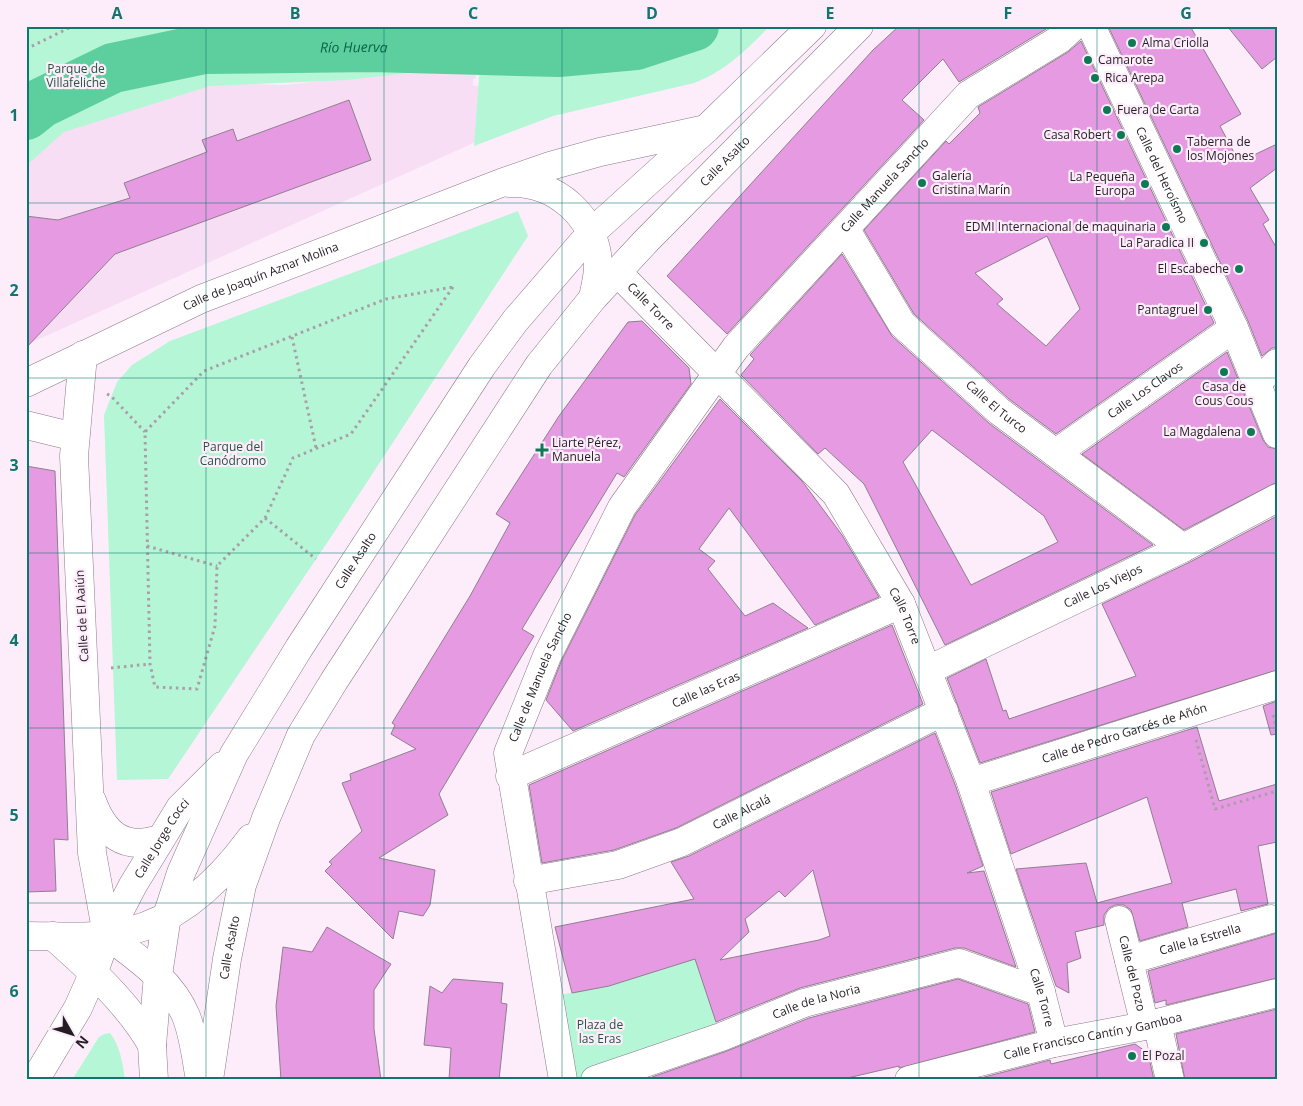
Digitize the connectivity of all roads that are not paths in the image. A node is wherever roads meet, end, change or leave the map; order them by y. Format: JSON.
{"nodes":[{"id":1,"x":812,"y":26,"type":"edge"},
{"id":2,"x":858,"y":26,"type":"edge"},
{"id":3,"x":1074,"y":26,"type":"edge"},
{"id":4,"x":1091,"y":26,"type":"edge"},
{"id":5,"x":706,"y":128,"type":"junction"},
{"id":6,"x":501,"y":184,"type":"junction"},
{"id":7,"x":846,"y":230,"type":"junction"},
{"id":8,"x":591,"y":233,"type":"junction"},
{"id":9,"x":617,"y":272,"type":"junction"},
{"id":10,"x":593,"y":298,"type":"junction"},
{"id":11,"x":1234,"y":328,"type":"junction"},
{"id":12,"x":83,"y":355,"type":"junction"},
{"id":13,"x":1277,"y":363,"type":"edge"},
{"id":14,"x":717,"y":372,"type":"junction"},
{"id":15,"x":26,"y":383,"type":"edge"},
{"id":16,"x":1257,"y":383,"type":"junction"},
{"id":17,"x":26,"y":425,"type":"edge"},
{"id":18,"x":1277,"y":434,"type":"edge"},
{"id":19,"x":74,"y":437,"type":"junction"},
{"id":20,"x":1056,"y":452,"type":"junction"},
{"id":21,"x":1277,"y":498,"type":"edge"},
{"id":22,"x":1183,"y":548,"type":"junction"},
{"id":23,"x":901,"y":604,"type":"junction"},
{"id":24,"x":928,"y":670,"type":"junction"},
{"id":25,"x":1277,"y":685,"type":"edge"},
{"id":26,"x":944,"y":711,"type":"junction"},
{"id":27,"x":234,"y":754,"type":"junction"},
{"id":28,"x":510,"y":776,"type":"junction"},
{"id":29,"x":971,"y":782,"type":"junction"},
{"id":30,"x":90,"y":794,"type":"junction"},
{"id":31,"x":266,"y":818,"type":"junction"},
{"id":32,"x":159,"y":840,"type":"junction"},
{"id":33,"x":528,"y":881,"type":"junction"},
{"id":34,"x":167,"y":916,"type":"junction"},
{"id":35,"x":1271,"y":919,"type":"dead end"},
{"id":36,"x":1119,"y":920,"type":"dead end"},
{"id":37,"x":107,"y":934,"type":"junction"},
{"id":38,"x":39,"y":936,"type":"edge"},
{"id":39,"x":1128,"y":960,"type":"junction"},
{"id":40,"x":94,"y":974,"type":"junction"},
{"id":41,"x":158,"y":975,"type":"junction"},
{"id":42,"x":1041,"y":992,"type":"junction"},
{"id":43,"x":1277,"y":993,"type":"edge"},
{"id":44,"x":1151,"y":1024,"type":"junction"},
{"id":45,"x":1054,"y":1043,"type":"junction"},
{"id":46,"x":152,"y":1046,"type":"junction"},
{"id":47,"x":36,"y":1080,"type":"edge"},
{"id":48,"x":154,"y":1080,"type":"edge"},
{"id":49,"x":200,"y":1080,"type":"edge"},
{"id":50,"x":209,"y":1080,"type":"edge"},
{"id":51,"x":563,"y":1080,"type":"edge"},
{"id":52,"x":595,"y":1080,"type":"edge"},
{"id":53,"x":908,"y":1080,"type":"edge"},
{"id":54,"x":1170,"y":1080,"type":"edge"}],
"edges":[{"from":1,"to":5,"type":"street","name":"Calle Asalto"},
{"from":2,"to":9,"type":"street","name":"Calle Asalto"},
{"from":3,"to":7,"type":"street","name":"Calle Manuela Sancho"},
{"from":4,"to":11,"type":"street","name":"Calle del Heroísmo"},
{"from":5,"to":6,"type":"street","name":"Calle de Joaquín Aznar Molina"},
{"from":5,"to":8,"type":"street","name":"Calle Asalto"},
{"from":6,"to":8,"type":"street","name":"Calle de Joaquín Aznar Molina"},
{"from":6,"to":12,"type":"street","name":"Calle de Joaquín Aznar Molina"},
{"from":7,"to":14,"type":"street","name":"Calle Manuela Sancho"},
{"from":7,"to":20,"type":"street","name":"Calle El Turco"},
{"from":8,"to":10,"type":"street","name":"Calle Asalto"},
{"from":8,"to":27,"type":"street","name":"Calle Asalto"},
{"from":9,"to":10,"type":"street","name":"Calle Asalto"},
{"from":9,"to":14,"type":"street","name":"Calle Torre"},
{"from":10,"to":31,"type":"street","name":"Calle Asalto"},
{"from":11,"to":16,"type":"street","name":"Calle del Heroísmo"},
{"from":11,"to":20,"type":"street","name":"Calle Los Clavos"},
{"from":12,"to":15,"type":"street","name":"Calle de Joaquín Aznar Molina"},
{"from":12,"to":19,"type":"street","name":"Calle de El Aaiún"},
{"from":13,"to":16,"type":"street"},
{"from":14,"to":23,"type":"street","name":"Calle Torre"},
{"from":14,"to":28,"type":"street","name":"Calle de Manuela Sancho"},
{"from":16,"to":18,"type":"street","name":"Calle del Heroísmo"},
{"from":17,"to":19,"type":"street"},
{"from":19,"to":30,"type":"street","name":"Calle de El Aaiún"},
{"from":20,"to":22,"type":"street","name":"Calle El Turco"},
{"from":21,"to":22,"type":"street","name":"Calle Los Viejos"},
{"from":22,"to":24,"type":"street","name":"Calle Los Viejos"},
{"from":23,"to":24,"type":"street","name":"Calle Torre"},
{"from":23,"to":28,"type":"street","name":"Calle las Eras"},
{"from":24,"to":26,"type":"street","name":"Calle Torre"},
{"from":25,"to":29,"type":"street","name":"Calle de Pedro Garcés de Añón"},
{"from":26,"to":29,"type":"street","name":"Calle Torre"},
{"from":26,"to":33,"type":"street","name":"Calle Alcalá"},
{"from":27,"to":32,"type":"street","name":"Calle Jorge Cocci"},
{"from":27,"to":34,"type":"street","name":"Calle Asalto"},
{"from":28,"to":33,"type":"street","name":"Calle de Manuela Sancho"},
{"from":29,"to":42,"type":"street","name":"Calle Torre"},
{"from":30,"to":32,"type":"street","name":"Calle de El Aaiún"},
{"from":30,"to":37,"type":"street","name":"Calle de El Aaiún"},
{"from":31,"to":34,"type":"street","name":"Calle Asalto"},
{"from":31,"to":50,"type":"street","name":"Calle Asalto"},
{"from":32,"to":37,"type":"street","name":"Calle Jorge Cocci"},
{"from":33,"to":51,"type":"street","name":"Calle de Manuela Sancho"},
{"from":34,"to":37,"type":"street","name":"Calle Asalto"},
{"from":34,"to":41,"type":"street","name":"Calle Asalto"},
{"from":35,"to":39,"type":"street","name":"Calle la Estrella"},
{"from":36,"to":39,"type":"street","name":"Calle del Pozo"},
{"from":37,"to":38,"type":"street"},
{"from":37,"to":40,"type":"street","name":"Calle Jorge Cocci"},
{"from":37,"to":41,"type":"street"},
{"from":38,"to":40,"type":"street"},
{"from":39,"to":44,"type":"street","name":"Calle del Pozo"},
{"from":40,"to":46,"type":"street"},
{"from":40,"to":47,"type":"street","name":"Calle Jorge Cocci"},
{"from":41,"to":46,"type":"street","name":"Calle Asalto"},
{"from":41,"to":49,"type":"street"},
{"from":42,"to":45,"type":"street","name":"Calle Torre"},
{"from":42,"to":52,"type":"street","name":"Calle de la Noria"},
{"from":43,"to":44,"type":"street","name":"Calle Francisco Cantín y Gamboa"},
{"from":44,"to":45,"type":"street","name":"Calle Francisco Cantín y Gamboa"},
{"from":44,"to":54,"type":"street","name":"Calle del Pozo"},
{"from":45,"to":53,"type":"street","name":"Calle Francisco Cantín y Gamboa"},
{"from":46,"to":48,"type":"street","name":"Calle Asalto"}]}
